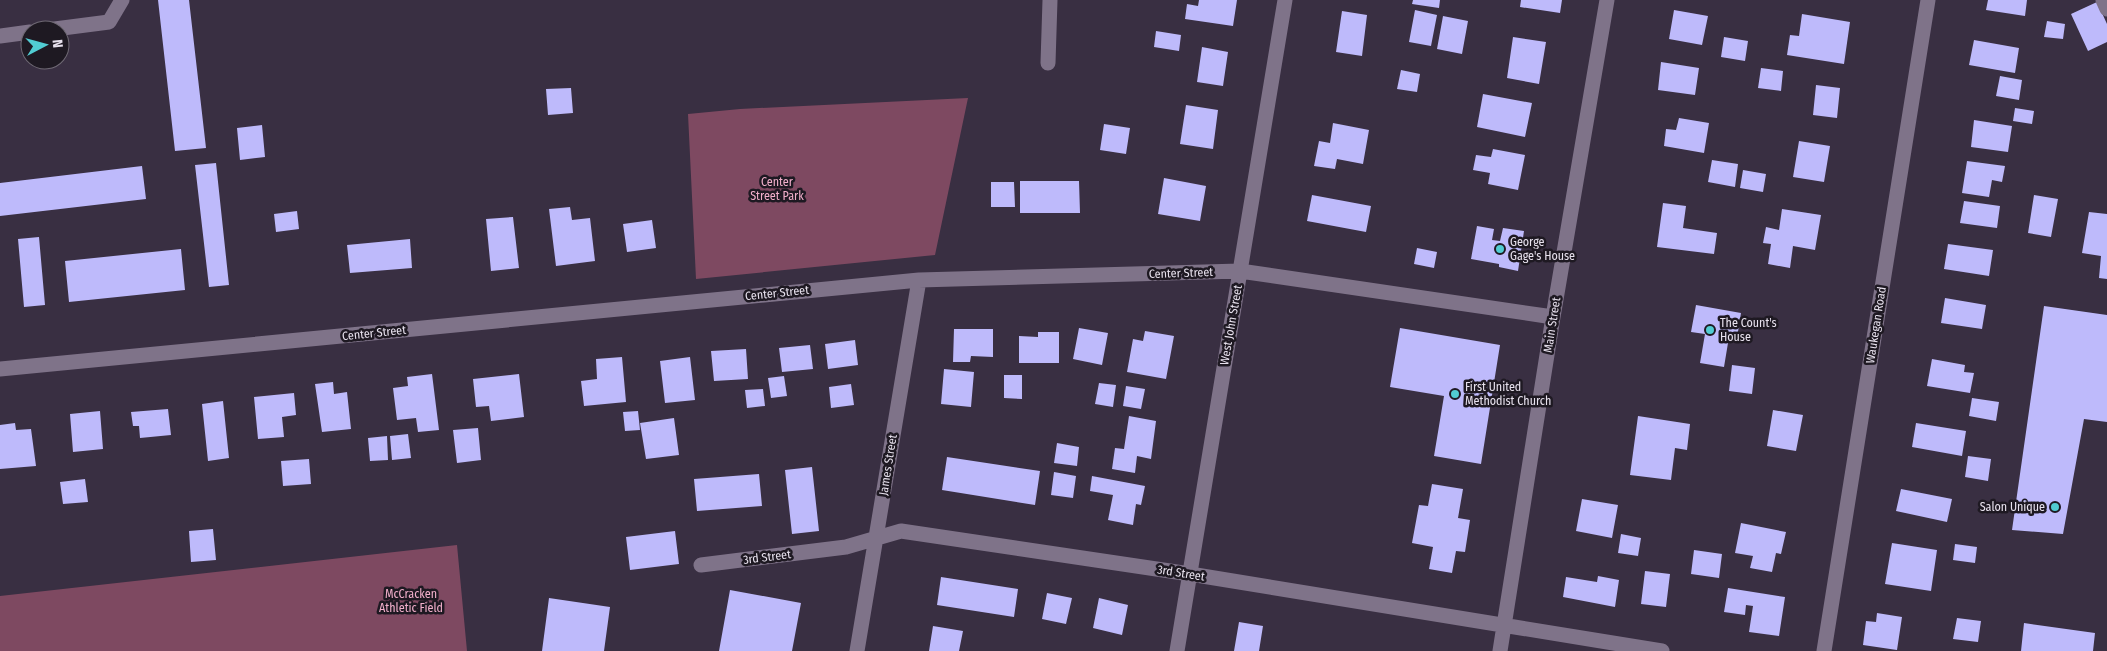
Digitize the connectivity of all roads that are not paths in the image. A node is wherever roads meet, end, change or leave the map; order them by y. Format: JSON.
{"nodes":[{"id":1,"x":122,"y":0,"type":"edge"},
{"id":2,"x":1050,"y":0,"type":"edge"},
{"id":3,"x":1285,"y":0,"type":"edge"},
{"id":4,"x":1607,"y":0,"type":"edge"},
{"id":5,"x":1928,"y":0,"type":"edge"},
{"id":6,"x":2103,"y":0,"type":"edge"},
{"id":7,"x":2107,"y":9,"type":"edge"},
{"id":8,"x":70,"y":27,"type":"edge"},
{"id":9,"x":20,"y":33,"type":"edge"},
{"id":10,"x":0,"y":36,"type":"edge"},
{"id":11,"x":1048,"y":63,"type":"dead end"},
{"id":12,"x":1240,"y":271,"type":"junction"},
{"id":13,"x":919,"y":280,"type":"junction"},
{"id":14,"x":1553,"y":316,"type":"junction"},
{"id":15,"x":0,"y":369,"type":"edge"},
{"id":16,"x":876,"y":539,"type":"junction"},
{"id":17,"x":701,"y":565,"type":"dead end"},
{"id":18,"x":1190,"y":574,"type":"junction"},
{"id":19,"x":1504,"y":625,"type":"junction"},
{"id":20,"x":857,"y":651,"type":"edge"},
{"id":21,"x":1177,"y":651,"type":"edge"},
{"id":22,"x":1500,"y":651,"type":"edge"},
{"id":23,"x":1662,"y":651,"type":"edge"},
{"id":24,"x":1824,"y":651,"type":"edge"}],
"edges":[{"from":1,"to":8,"type":"street"},
{"from":2,"to":11,"type":"street"},
{"from":3,"to":12,"type":"street","name":"West John Street"},
{"from":4,"to":14,"type":"street","name":"Main Street"},
{"from":5,"to":24,"type":"street","name":"Waukegan Road"},
{"from":6,"to":7,"type":"street"},
{"from":9,"to":10,"type":"street"},
{"from":12,"to":13,"type":"street","name":"Center Street"},
{"from":12,"to":14,"type":"street","name":"Center Street"},
{"from":12,"to":18,"type":"street","name":"West John Street"},
{"from":13,"to":15,"type":"street","name":"Center Street"},
{"from":13,"to":16,"type":"street","name":"James Street"},
{"from":14,"to":19,"type":"street","name":"Main Street"},
{"from":16,"to":17,"type":"street","name":"3rd Street"},
{"from":16,"to":18,"type":"street","name":"3rd Street"},
{"from":16,"to":20,"type":"street","name":"James Street"},
{"from":18,"to":19,"type":"street","name":"3rd Street"},
{"from":18,"to":21,"type":"street","name":"West John Street"},
{"from":19,"to":22,"type":"street","name":"Main Street"},
{"from":19,"to":23,"type":"street","name":"3rd Street"}]}
